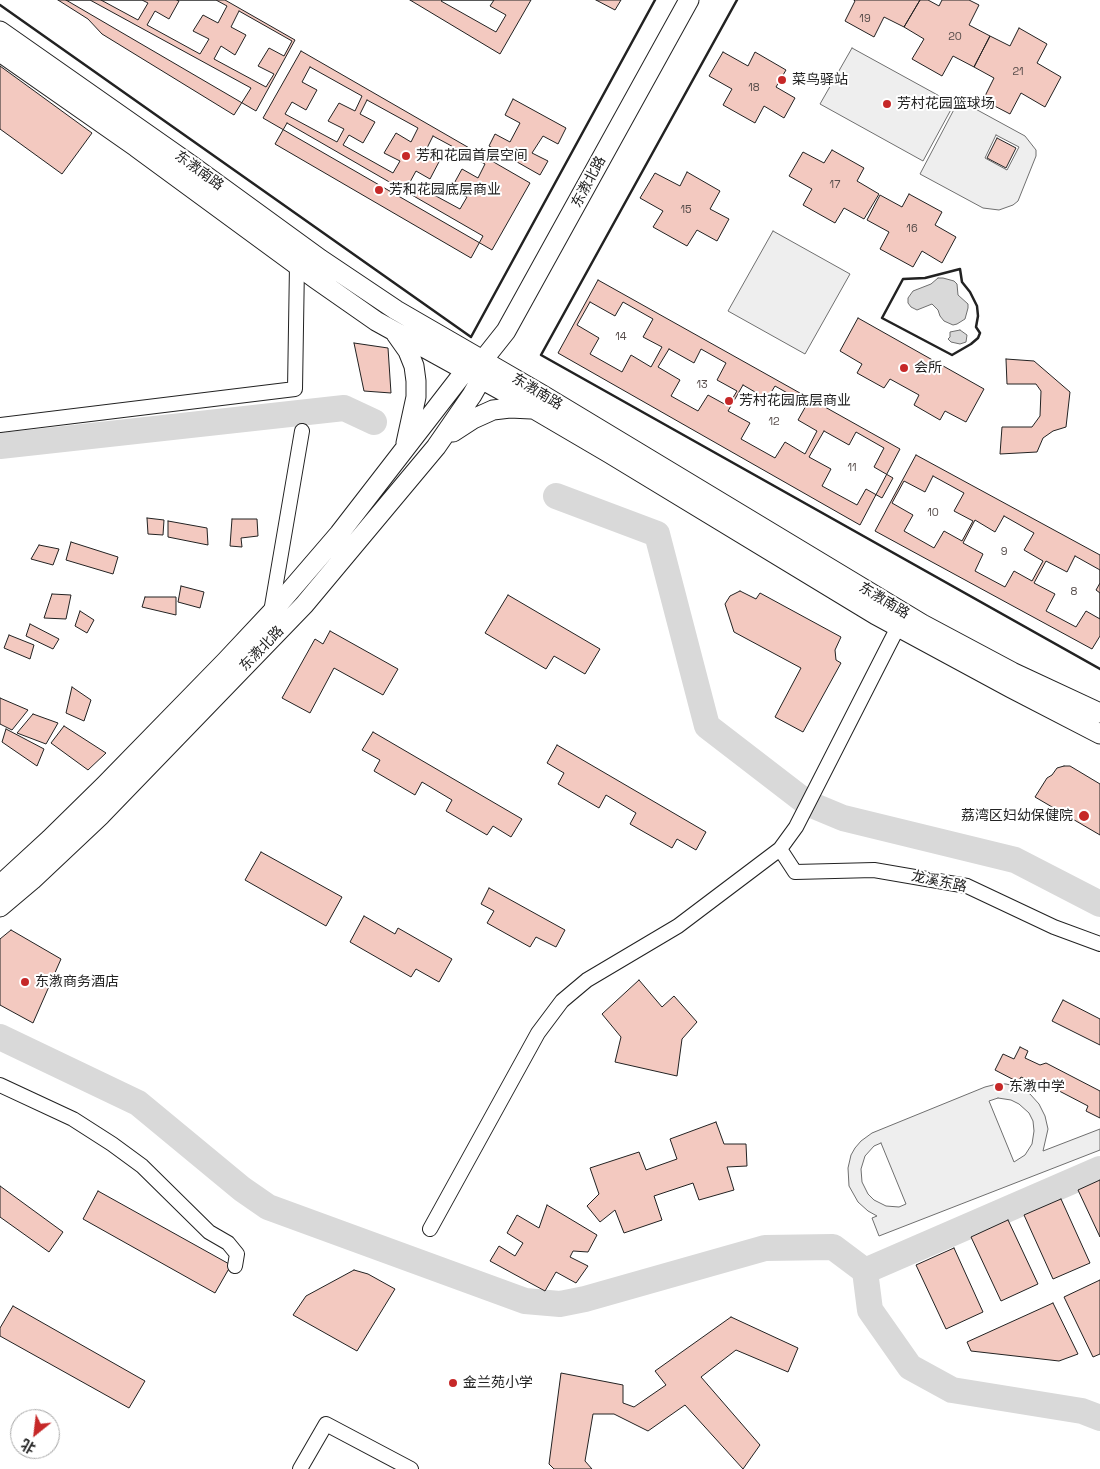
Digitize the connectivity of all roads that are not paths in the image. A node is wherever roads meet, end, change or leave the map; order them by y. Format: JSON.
{"nodes":[{"id":1,"x":689,"y":0,"type":"edge"},
{"id":2,"x":0,"y":31,"type":"edge"},
{"id":3,"x":0,"y":52,"type":"edge"},
{"id":4,"x":296,"y":265,"type":"junction"},
{"id":5,"x":394,"y":331,"type":"junction"},
{"id":6,"x":483,"y":360,"type":"junction"},
{"id":7,"x":473,"y":375,"type":"junction"},
{"id":8,"x":535,"y":410,"type":"junction"},
{"id":9,"x":0,"y":425,"type":"edge"},
{"id":10,"x":302,"y":431,"type":"dead end"},
{"id":11,"x":441,"y":440,"type":"junction"},
{"id":12,"x":403,"y":451,"type":"junction"},
{"id":13,"x":271,"y":612,"type":"junction"},
{"id":14,"x":898,"y":627,"type":"junction"},
{"id":15,"x":1100,"y":713,"type":"edge"},
{"id":16,"x":1100,"y":734,"type":"edge"},
{"id":17,"x":780,"y":849,"type":"junction"},
{"id":18,"x":0,"y":885,"type":"edge"},
{"id":19,"x":0,"y":907,"type":"edge"},
{"id":20,"x":1100,"y":944,"type":"edge"},
{"id":21,"x":0,"y":1085,"type":"edge"},
{"id":22,"x":430,"y":1229,"type":"dead end"},
{"id":23,"x":234,"y":1266,"type":"dead end"},
{"id":24,"x":300,"y":1469,"type":"edge"},
{"id":25,"x":411,"y":1469,"type":"edge"}],
"edges":[{"from":1,"to":6,"type":"street","name":"东漖北路"},
{"from":2,"to":6,"type":"street","name":"东漖南路"},
{"from":3,"to":4,"type":"street","name":"东漖南路"},
{"from":4,"to":5,"type":"street","name":"东漖南路"},
{"from":4,"to":9,"type":"street"},
{"from":5,"to":7,"type":"street","name":"东漖南路"},
{"from":5,"to":12,"type":"street"},
{"from":6,"to":7,"type":"street","name":"东漖北路"},
{"from":6,"to":15,"type":"street","name":"东漖南路"},
{"from":7,"to":8,"type":"street","name":"东漖南路"},
{"from":7,"to":11,"type":"street","name":"东漖北路"},
{"from":7,"to":12,"type":"street","name":"东漖北路"},
{"from":8,"to":11,"type":"street"},
{"from":8,"to":14,"type":"street","name":"东漖南路"},
{"from":10,"to":13,"type":"street"},
{"from":11,"to":19,"type":"street","name":"东漖北路"},
{"from":12,"to":13,"type":"street","name":"东漖北路"},
{"from":13,"to":18,"type":"street","name":"东漖北路"},
{"from":14,"to":16,"type":"street","name":"东漖南路"},
{"from":14,"to":17,"type":"street"},
{"from":17,"to":20,"type":"street","name":"龙溪东路"},
{"from":17,"to":22,"type":"street"},
{"from":21,"to":23,"type":"street"},
{"from":24,"to":25,"type":"street"}]}
